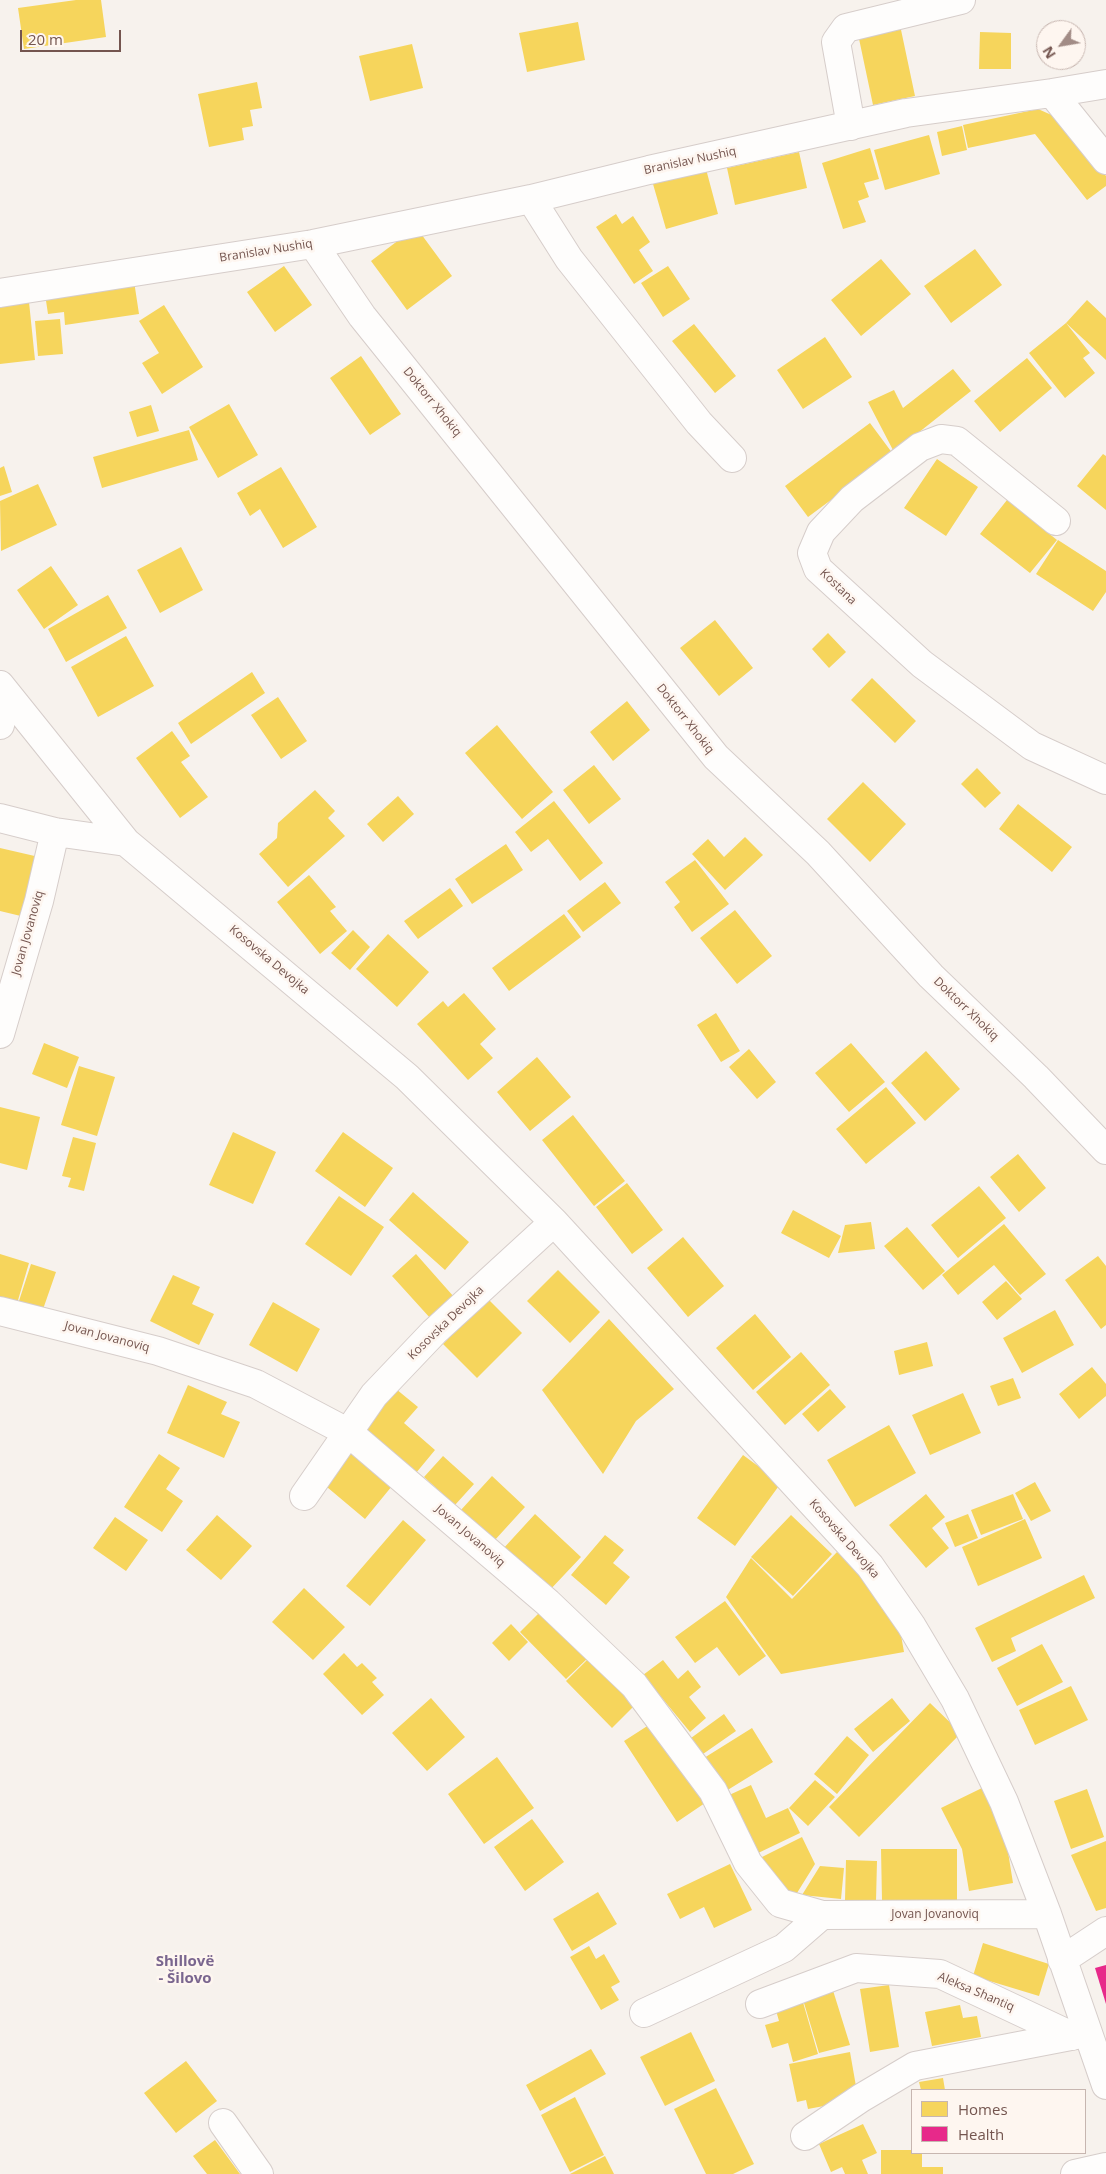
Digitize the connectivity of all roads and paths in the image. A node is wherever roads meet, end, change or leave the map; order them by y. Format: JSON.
{"nodes":[{"id":1,"x":961,"y":0,"type":"edge"},
{"id":2,"x":1106,"y":84,"type":"edge"},
{"id":3,"x":1052,"y":94,"type":"junction"},
{"id":4,"x":851,"y":126,"type":"junction"},
{"id":5,"x":1106,"y":160,"type":"edge"},
{"id":6,"x":531,"y":199,"type":"junction"},
{"id":7,"x":313,"y":244,"type":"junction"},
{"id":8,"x":0,"y":293,"type":"edge"},
{"id":9,"x":732,"y":458,"type":"dead end"},
{"id":10,"x":1056,"y":521,"type":"dead end"},
{"id":11,"x":3,"y":690,"type":"edge"},
{"id":12,"x":0,"y":725,"type":"edge"},
{"id":13,"x":1106,"y":780,"type":"edge"},
{"id":14,"x":0,"y":818,"type":"edge"},
{"id":15,"x":55,"y":832,"type":"junction"},
{"id":16,"x":126,"y":842,"type":"junction"},
{"id":17,"x":0,"y":1034,"type":"edge"},
{"id":18,"x":1106,"y":1150,"type":"edge"},
{"id":19,"x":554,"y":1222,"type":"junction"},
{"id":20,"x":0,"y":1311,"type":"edge"},
{"id":21,"x":348,"y":1433,"type":"junction"},
{"id":22,"x":304,"y":1496,"type":"dead end"},
{"id":23,"x":1047,"y":1914,"type":"junction"},
{"id":24,"x":822,"y":1916,"type":"junction"},
{"id":25,"x":1106,"y":1931,"type":"edge"},
{"id":26,"x":1062,"y":1960,"type":"junction"},
{"id":27,"x":760,"y":2004,"type":"dead end"},
{"id":28,"x":644,"y":2013,"type":"dead end"},
{"id":29,"x":1079,"y":2035,"type":"junction"},
{"id":30,"x":1104,"y":2072,"type":"edge"},
{"id":31,"x":223,"y":2123,"type":"dead end"},
{"id":32,"x":805,"y":2136,"type":"dead end"},
{"id":33,"x":1106,"y":2167,"type":"edge"},
{"id":34,"x":259,"y":2174,"type":"edge"},
{"id":35,"x":1075,"y":2174,"type":"edge"}],
"edges":[{"from":1,"to":4,"type":"street"},
{"from":2,"to":3,"type":"street","name":"Branislav Nushiq"},
{"from":3,"to":4,"type":"street","name":"Branislav Nushiq"},
{"from":3,"to":5,"type":"street"},
{"from":4,"to":6,"type":"street","name":"Branislav Nushiq"},
{"from":6,"to":7,"type":"street","name":"Branislav Nushiq"},
{"from":6,"to":9,"type":"street"},
{"from":7,"to":8,"type":"street","name":"Branislav Nushiq"},
{"from":7,"to":18,"type":"street","name":"Doktorr Xhokiq"},
{"from":10,"to":13,"type":"street","name":"Kostana"},
{"from":11,"to":12,"type":"street"},
{"from":11,"to":16,"type":"street","name":"Kosovska Devojka"},
{"from":14,"to":15,"type":"street"},
{"from":15,"to":16,"type":"street"},
{"from":15,"to":17,"type":"street","name":"Jovan Jovanoviq"},
{"from":16,"to":19,"type":"street","name":"Kosovska Devojka"},
{"from":19,"to":21,"type":"street","name":"Kosovska Devojka"},
{"from":19,"to":23,"type":"street","name":"Kosovska Devojka"},
{"from":20,"to":21,"type":"street","name":"Jovan Jovanoviq"},
{"from":21,"to":22,"type":"street","name":"Kosovska Devojka"},
{"from":21,"to":24,"type":"street","name":"Jovan Jovanoviq"},
{"from":23,"to":24,"type":"street","name":"Jovan Jovanoviq"},
{"from":23,"to":26,"type":"street"},
{"from":24,"to":28,"type":"street"},
{"from":25,"to":26,"type":"street"},
{"from":26,"to":29,"type":"street"},
{"from":27,"to":29,"type":"street","name":"Aleksa Shantiq"},
{"from":29,"to":30,"type":"street"},
{"from":29,"to":32,"type":"street"},
{"from":31,"to":34,"type":"street"},
{"from":33,"to":35,"type":"street"}]}
